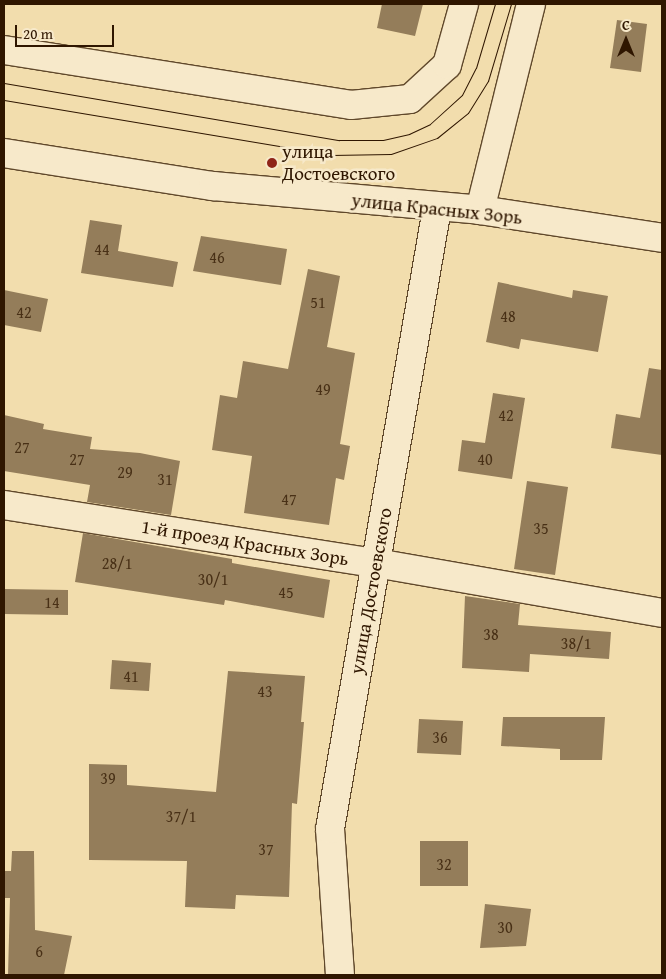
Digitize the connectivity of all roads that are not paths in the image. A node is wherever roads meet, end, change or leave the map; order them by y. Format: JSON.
{"nodes":[{"id":1,"x":464,"y":4,"type":"edge"},
{"id":2,"x":532,"y":4,"type":"edge"},
{"id":3,"x":4,"y":50,"type":"edge"},
{"id":4,"x":4,"y":153,"type":"edge"},
{"id":5,"x":437,"y":208,"type":"junction"},
{"id":6,"x":480,"y":210,"type":"junction"},
{"id":7,"x":662,"y":238,"type":"edge"},
{"id":8,"x":4,"y":505,"type":"edge"},
{"id":9,"x":376,"y":564,"type":"junction"},
{"id":10,"x":662,"y":614,"type":"edge"},
{"id":11,"x":340,"y":975,"type":"edge"}],
"edges":[{"from":1,"to":3,"type":"street"},
{"from":2,"to":6,"type":"street"},
{"from":4,"to":5,"type":"street","name":"улица Красных Зорь"},
{"from":5,"to":6,"type":"street","name":"улица Красных Зорь"},
{"from":5,"to":9,"type":"street","name":"улица Достоевского"},
{"from":6,"to":7,"type":"street","name":"улица Красных Зорь"},
{"from":8,"to":9,"type":"street","name":"1-й проезд Красных Зорь"},
{"from":9,"to":10,"type":"street","name":"1-й проезд Красных Зорь"},
{"from":9,"to":11,"type":"street","name":"улица Достоевского"}]}
